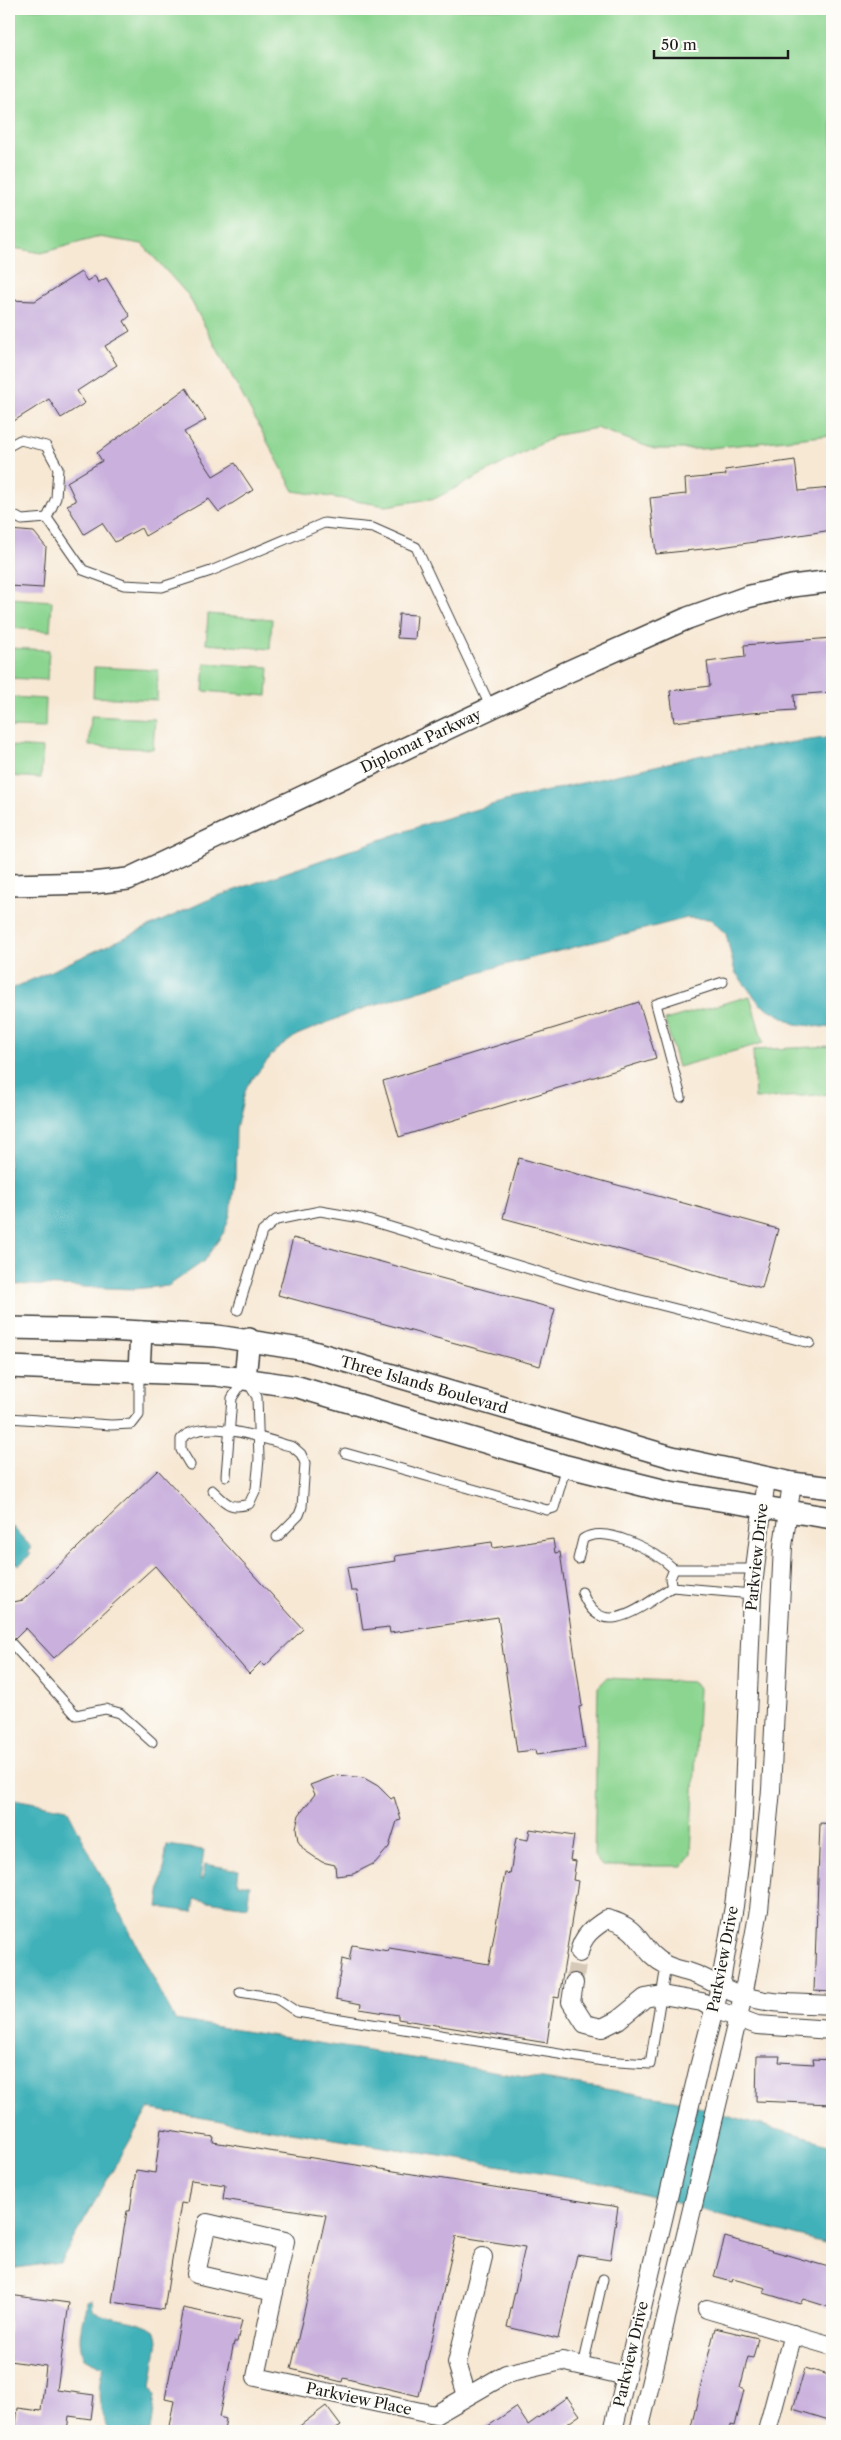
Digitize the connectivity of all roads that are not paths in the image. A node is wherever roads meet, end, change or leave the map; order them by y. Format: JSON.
{"nodes":[{"id":1,"x":9,"y":446,"type":"edge"},
{"id":2,"x":9,"y":513,"type":"edge"},
{"id":3,"x":47,"y":518,"type":"junction"},
{"id":4,"x":832,"y":581,"type":"edge"},
{"id":5,"x":491,"y":708,"type":"junction"},
{"id":6,"x":9,"y":885,"type":"edge"},
{"id":7,"x":723,"y":982,"type":"dead end"},
{"id":8,"x":681,"y":1097,"type":"dead end"},
{"id":9,"x":238,"y":1310,"type":"dead end"},
{"id":10,"x":9,"y":1328,"type":"edge"},
{"id":11,"x":141,"y":1332,"type":"junction"},
{"id":12,"x":249,"y":1339,"type":"junction"},
{"id":13,"x":810,"y":1343,"type":"dead end"},
{"id":14,"x":9,"y":1367,"type":"edge"},
{"id":15,"x":139,"y":1371,"type":"junction"},
{"id":16,"x":244,"y":1378,"type":"junction"},
{"id":17,"x":9,"y":1418,"type":"edge"},
{"id":18,"x":230,"y":1431,"type":"junction"},
{"id":19,"x":258,"y":1437,"type":"junction"},
{"id":20,"x":346,"y":1454,"type":"dead end"},
{"id":21,"x":190,"y":1465,"type":"dead end"},
{"id":22,"x":566,"y":1466,"type":"junction"},
{"id":23,"x":226,"y":1476,"type":"dead end"},
{"id":24,"x":766,"y":1478,"type":"junction"},
{"id":25,"x":792,"y":1483,"type":"junction"},
{"id":26,"x":832,"y":1488,"type":"edge"},
{"id":27,"x":212,"y":1490,"type":"dead end"},
{"id":28,"x":761,"y":1508,"type":"junction"},
{"id":29,"x":787,"y":1512,"type":"junction"},
{"id":30,"x":832,"y":1518,"type":"edge"},
{"id":31,"x":277,"y":1537,"type":"dead end"},
{"id":32,"x":578,"y":1559,"type":"dead end"},
{"id":33,"x":674,"y":1569,"type":"junction"},
{"id":34,"x":754,"y":1569,"type":"junction"},
{"id":35,"x":672,"y":1586,"type":"junction"},
{"id":36,"x":582,"y":1592,"type":"dead end"},
{"id":37,"x":752,"y":1594,"type":"junction"},
{"id":38,"x":12,"y":1644,"type":"dead end"},
{"id":39,"x":152,"y":1742,"type":"dead end"},
{"id":40,"x":734,"y":1906,"type":"junction"},
{"id":41,"x":759,"y":1910,"type":"junction"},
{"id":42,"x":580,"y":1953,"type":"tunnel mouth"},
{"id":43,"x":666,"y":1966,"type":"junction"},
{"id":44,"x":574,"y":1984,"type":"tunnel mouth"},
{"id":45,"x":720,"y":1987,"type":"junction"},
{"id":46,"x":240,"y":1992,"type":"dead end"},
{"id":47,"x":662,"y":1995,"type":"junction"},
{"id":48,"x":743,"y":1996,"type":"junction"},
{"id":49,"x":832,"y":2005,"type":"edge"},
{"id":50,"x":714,"y":2009,"type":"junction"},
{"id":51,"x":737,"y":2019,"type":"junction"},
{"id":52,"x":832,"y":2030,"type":"edge"},
{"id":53,"x":483,"y":2257,"type":"dead end"},
{"id":54,"x":603,"y":2279,"type":"dead end"},
{"id":55,"x":274,"y":2292,"type":"junction"},
{"id":56,"x":708,"y":2309,"type":"dead end"},
{"id":57,"x":793,"y":2334,"type":"junction"},
{"id":58,"x":832,"y":2346,"type":"edge"},
{"id":59,"x":583,"y":2366,"type":"junction"},
{"id":60,"x":626,"y":2376,"type":"junction"},
{"id":61,"x":467,"y":2396,"type":"junction"},
{"id":62,"x":613,"y":2431,"type":"edge"},
{"id":63,"x":640,"y":2431,"type":"edge"},
{"id":64,"x":767,"y":2431,"type":"edge"}],
"edges":[{"from":1,"to":3,"type":"lane"},
{"from":2,"to":3,"type":"lane"},
{"from":3,"to":5,"type":"lane"},
{"from":4,"to":5,"type":"street","name":"Diplomat Parkway"},
{"from":5,"to":6,"type":"street","name":"Diplomat Parkway"},
{"from":7,"to":8,"type":"lane"},
{"from":9,"to":13,"type":"lane"},
{"from":10,"to":11,"type":"street","name":"Three Islands Boulevard"},
{"from":11,"to":12,"type":"street","name":"Three Islands Boulevard"},
{"from":11,"to":15,"type":"street"},
{"from":12,"to":16,"type":"street"},
{"from":12,"to":24,"type":"street","name":"Three Islands Boulevard"},
{"from":14,"to":15,"type":"street"},
{"from":15,"to":16,"type":"street"},
{"from":15,"to":17,"type":"lane"},
{"from":16,"to":18,"type":"lane"},
{"from":16,"to":19,"type":"lane"},
{"from":16,"to":22,"type":"street"},
{"from":18,"to":19,"type":"lane"},
{"from":18,"to":21,"type":"lane"},
{"from":18,"to":23,"type":"lane"},
{"from":19,"to":27,"type":"lane"},
{"from":19,"to":31,"type":"lane"},
{"from":20,"to":22,"type":"lane"},
{"from":22,"to":28,"type":"street"},
{"from":24,"to":25,"type":"street","name":"Three Islands Boulevard"},
{"from":24,"to":28,"type":"street","name":"Parkview Drive"},
{"from":25,"to":26,"type":"street","name":"Three Islands Boulevard"},
{"from":25,"to":29,"type":"street","name":"Parkview Drive"},
{"from":28,"to":29,"type":"street"},
{"from":28,"to":34,"type":"street","name":"Parkview Drive"},
{"from":29,"to":30,"type":"street"},
{"from":29,"to":41,"type":"street","name":"Parkview Drive"},
{"from":32,"to":33,"type":"lane"},
{"from":33,"to":34,"type":"lane"},
{"from":33,"to":35,"type":"lane"},
{"from":34,"to":37,"type":"street","name":"Parkview Drive"},
{"from":35,"to":36,"type":"lane"},
{"from":35,"to":37,"type":"lane"},
{"from":37,"to":40,"type":"street","name":"Parkview Drive"},
{"from":38,"to":39,"type":"lane"},
{"from":40,"to":41,"type":"street"},
{"from":40,"to":45,"type":"street","name":"Parkview Drive"},
{"from":41,"to":48,"type":"street","name":"Parkview Drive"},
{"from":42,"to":43,"type":"street"},
{"from":43,"to":45,"type":"street"},
{"from":43,"to":47,"type":"lane"},
{"from":44,"to":47,"type":"street"},
{"from":45,"to":48,"type":"street"},
{"from":45,"to":50,"type":"street","name":"Parkview Drive"},
{"from":46,"to":47,"type":"lane"},
{"from":47,"to":50,"type":"street"},
{"from":48,"to":49,"type":"street"},
{"from":48,"to":51,"type":"street","name":"Parkview Drive"},
{"from":50,"to":51,"type":"street"},
{"from":50,"to":60,"type":"street","name":"Parkview Drive"},
{"from":51,"to":52,"type":"street"},
{"from":51,"to":63,"type":"street","name":"Parkview Drive"},
{"from":53,"to":61,"type":"street"},
{"from":54,"to":59,"type":"lane"},
{"from":55,"to":55,"type":"street","name":"Parkview Place"},
{"from":55,"to":61,"type":"street","name":"Parkview Place"},
{"from":56,"to":57,"type":"street"},
{"from":57,"to":58,"type":"street"},
{"from":57,"to":64,"type":"street"},
{"from":59,"to":60,"type":"street","name":"Parkview Place"},
{"from":59,"to":61,"type":"street","name":"Parkview Place"},
{"from":60,"to":62,"type":"street","name":"Parkview Drive"}]}
